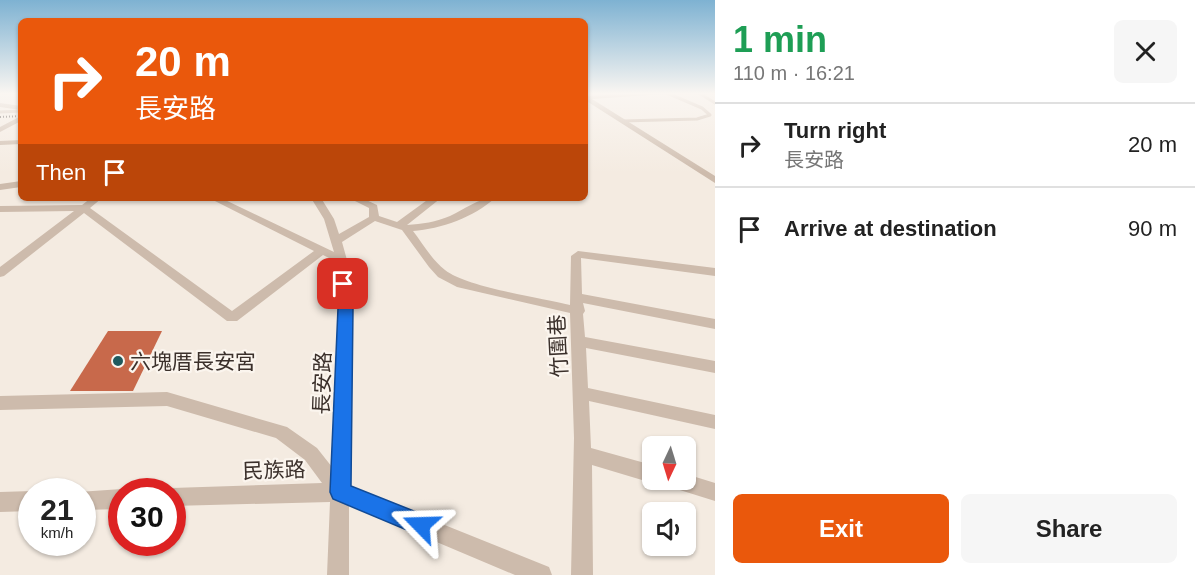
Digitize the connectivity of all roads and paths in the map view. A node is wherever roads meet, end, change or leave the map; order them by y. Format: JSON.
{"nodes":[{"id":1,"x":18,"y":120,"type":"edge"},
{"id":2,"x":697,"y":120,"type":"edge"},
{"id":3,"x":621,"y":121,"type":"joint"},
{"id":4,"x":0,"y":130,"type":"edge"},
{"id":5,"x":18,"y":142,"type":"edge"},
{"id":6,"x":0,"y":143,"type":"edge"},
{"id":7,"x":715,"y":180,"type":"edge"},
{"id":8,"x":18,"y":185,"type":"edge"},
{"id":9,"x":1,"y":188,"type":"edge"},
{"id":10,"x":93,"y":201,"type":"edge"},
{"id":11,"x":220,"y":201,"type":"edge"},
{"id":12,"x":319,"y":201,"type":"edge"},
{"id":13,"x":361,"y":201,"type":"edge"},
{"id":14,"x":432,"y":201,"type":"edge"},
{"id":15,"x":485,"y":201,"type":"edge"},
{"id":16,"x":84,"y":208,"type":"junction"},
{"id":17,"x":0,"y":209,"type":"edge"},
{"id":18,"x":374,"y":218,"type":"junction"},
{"id":19,"x":403,"y":226,"type":"junction"},
{"id":20,"x":337,"y":240,"type":"junction"},
{"id":21,"x":320,"y":252,"type":"junction"},
{"id":22,"x":341,"y":260,"type":"junction"},
{"id":23,"x":715,"y":272,"type":"edge"},
{"id":24,"x":0,"y":273,"type":"edge"},
{"id":25,"x":577,"y":304,"type":"junction"},
{"id":26,"x":715,"y":324,"type":"edge"},
{"id":27,"x":577,"y":341,"type":"junction"},
{"id":28,"x":715,"y":367,"type":"edge"},
{"id":29,"x":582,"y":393,"type":"junction"},
{"id":30,"x":0,"y":403,"type":"edge"},
{"id":31,"x":715,"y":422,"type":"edge"},
{"id":32,"x":582,"y":454,"type":"junction"},
{"id":33,"x":642,"y":471,"type":"edge"},
{"id":34,"x":696,"y":486,"type":"edge"},
{"id":35,"x":340,"y":492,"type":"junction"},
{"id":36,"x":715,"y":492,"type":"edge"},
{"id":37,"x":186,"y":497,"type":"edge"},
{"id":38,"x":18,"y":501,"type":"edge"},
{"id":39,"x":0,"y":502,"type":"edge"},
{"id":40,"x":338,"y":575,"type":"edge"},
{"id":41,"x":541,"y":575,"type":"edge"},
{"id":42,"x":582,"y":575,"type":"edge"}],
"edges":[{"from":1,"to":4,"type":"street"},
{"from":2,"to":3,"type":"lane"},
{"from":3,"to":7,"type":"street"},
{"from":5,"to":6,"type":"street"},
{"from":8,"to":9,"type":"street"},
{"from":10,"to":16,"type":"street"},
{"from":11,"to":21,"type":"street"},
{"from":12,"to":20,"type":"street","name":"長安路"},
{"from":13,"to":18,"type":"street"},
{"from":14,"to":19,"type":"street"},
{"from":15,"to":19,"type":"street"},
{"from":16,"to":17,"type":"street"},
{"from":16,"to":21,"type":"street"},
{"from":16,"to":24,"type":"street"},
{"from":18,"to":19,"type":"street"},
{"from":18,"to":20,"type":"street"},
{"from":19,"to":25,"type":"street"},
{"from":20,"to":22,"type":"street","name":"長安路"},
{"from":21,"to":22,"type":"street"},
{"from":22,"to":35,"type":"street","name":"長安路"},
{"from":23,"to":25,"type":"street","name":"竹圍巷"},
{"from":25,"to":26,"type":"street"},
{"from":25,"to":27,"type":"street","name":"竹圍巷"},
{"from":27,"to":28,"type":"street"},
{"from":27,"to":29,"type":"street","name":"竹圍巷"},
{"from":29,"to":31,"type":"street"},
{"from":29,"to":32,"type":"street","name":"竹圍巷"},
{"from":30,"to":35,"type":"street"},
{"from":32,"to":33,"type":"street"},
{"from":32,"to":42,"type":"street","name":"竹圍巷"},
{"from":34,"to":36,"type":"street"},
{"from":35,"to":37,"type":"street","name":"民族路"},
{"from":35,"to":40,"type":"street","name":"長安路"},
{"from":35,"to":41,"type":"street","name":"民族路"},
{"from":38,"to":39,"type":"street"}]}
